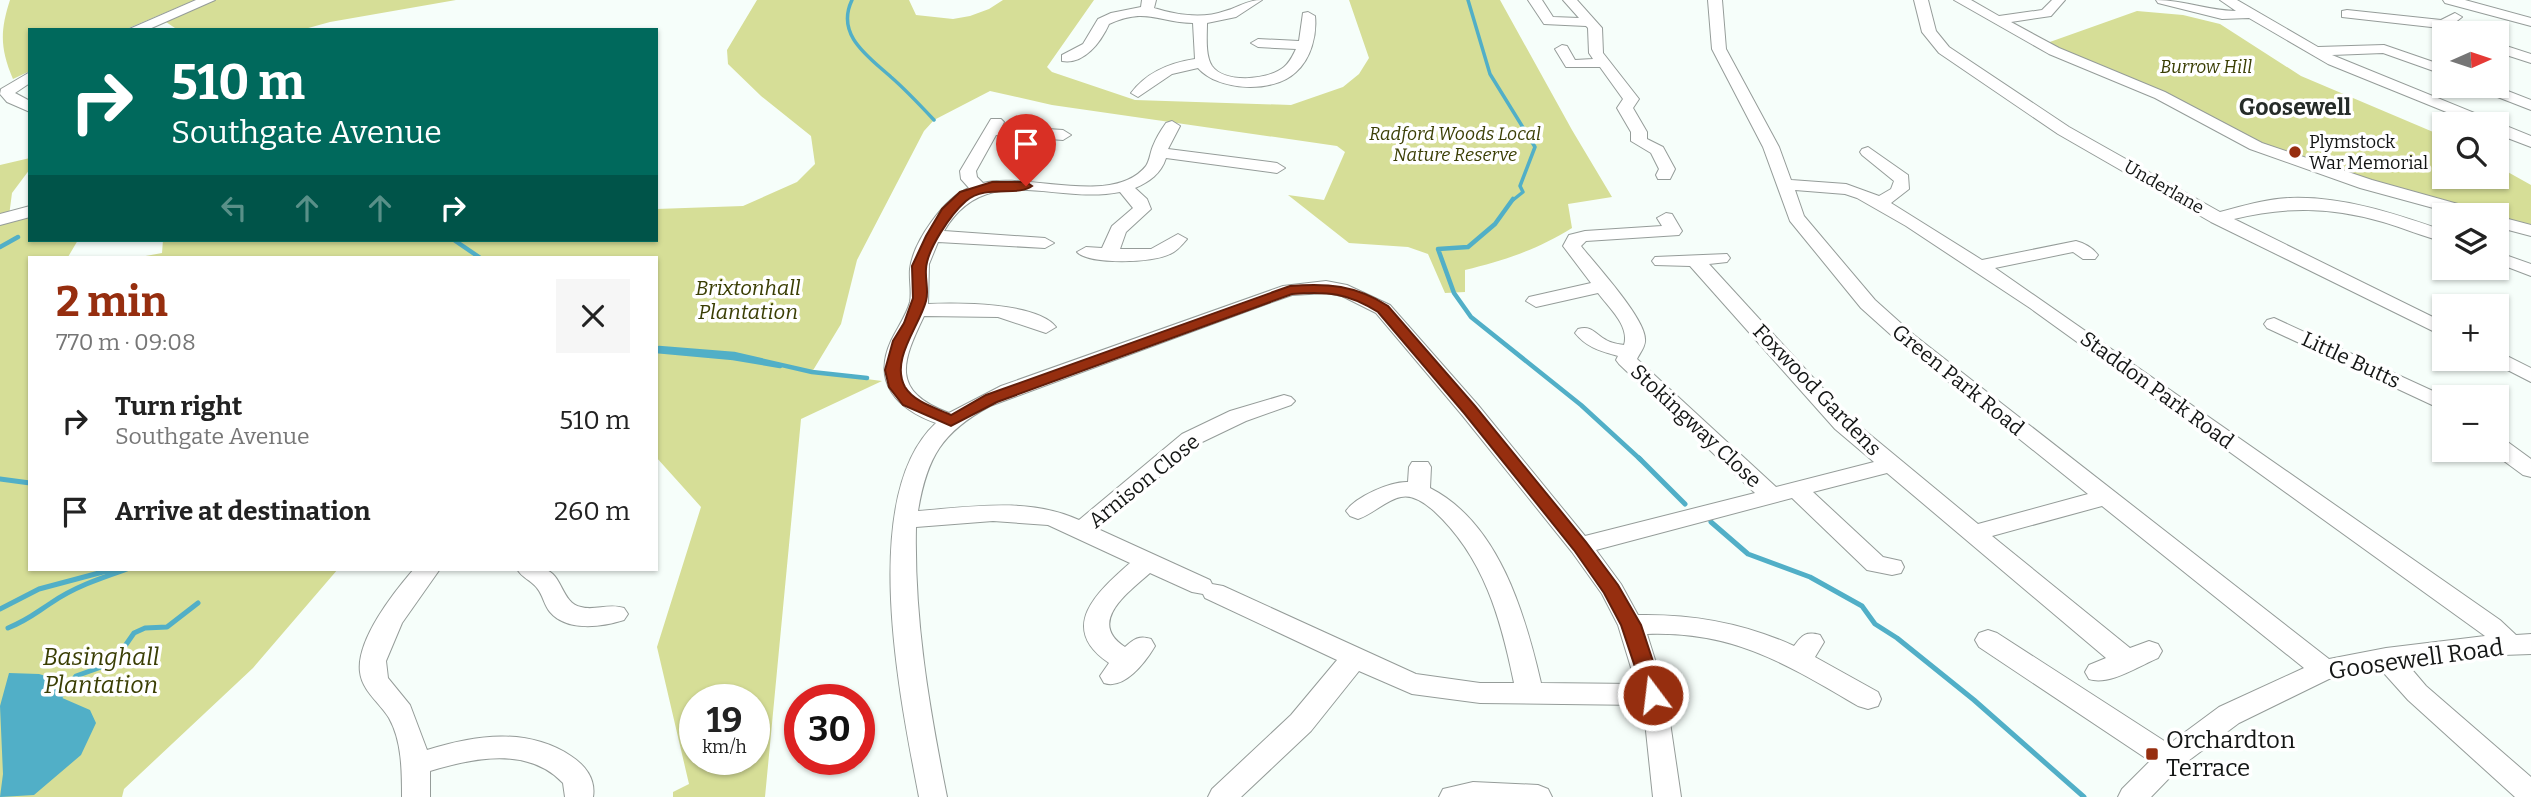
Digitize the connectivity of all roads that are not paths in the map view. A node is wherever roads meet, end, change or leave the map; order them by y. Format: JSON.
{"nodes":[{"id":1,"x":208,"y":0,"type":"edge"},
{"id":2,"x":1255,"y":0,"type":"edge"},
{"id":3,"x":1535,"y":0,"type":"edge"},
{"id":4,"x":1570,"y":0,"type":"edge"},
{"id":5,"x":1715,"y":0,"type":"edge"},
{"id":6,"x":1921,"y":0,"type":"edge"},
{"id":7,"x":1961,"y":0,"type":"edge"},
{"id":8,"x":2163,"y":0,"type":"edge"},
{"id":9,"x":2227,"y":0,"type":"edge"},
{"id":10,"x":2450,"y":0,"type":"edge"},
{"id":11,"x":2059,"y":1,"type":"edge"},
{"id":12,"x":1148,"y":5,"type":"edge"},
{"id":13,"x":2479,"y":7,"type":"junction"},
{"id":14,"x":2531,"y":12,"type":"edge"},
{"id":15,"x":2254,"y":14,"type":"junction"},
{"id":16,"x":2347,"y":14,"type":"dead end"},
{"id":17,"x":2516,"y":17,"type":"junction"},
{"id":18,"x":1304,"y":18,"type":"dead end"},
{"id":19,"x":1199,"y":19,"type":"junction"},
{"id":20,"x":1997,"y":20,"type":"junction"},
{"id":21,"x":2449,"y":21,"type":"edge"},
{"id":22,"x":1590,"y":22,"type":"junction"},
{"id":23,"x":2531,"y":22,"type":"edge"},
{"id":24,"x":2432,"y":23,"type":"edge"},
{"id":25,"x":139,"y":28,"type":"edge"},
{"id":26,"x":1257,"y":44,"type":"dead end"},
{"id":27,"x":1304,"y":45,"type":"junction"},
{"id":28,"x":1562,"y":49,"type":"dead end"},
{"id":29,"x":2316,"y":51,"type":"junction"},
{"id":30,"x":2510,"y":52,"type":"edge"},
{"id":31,"x":1067,"y":58,"type":"dead end"},
{"id":32,"x":2531,"y":59,"type":"edge"},
{"id":33,"x":1203,"y":63,"type":"junction"},
{"id":34,"x":1604,"y":63,"type":"junction"},
{"id":35,"x":2432,"y":67,"type":"edge"},
{"id":36,"x":28,"y":77,"type":"edge"},
{"id":37,"x":5,"y":88,"type":"edge"},
{"id":38,"x":1146,"y":88,"type":"dead end"},
{"id":39,"x":2510,"y":97,"type":"edge"},
{"id":40,"x":2531,"y":105,"type":"edge"},
{"id":41,"x":28,"y":106,"type":"edge"},
{"id":42,"x":2459,"y":112,"type":"edge"},
{"id":43,"x":0,"y":114,"type":"edge"},
{"id":44,"x":1176,"y":130,"type":"dead end"},
{"id":45,"x":2509,"y":133,"type":"edge"},
{"id":46,"x":1063,"y":135,"type":"dead end"},
{"id":47,"x":2531,"y":142,"type":"edge"},
{"id":48,"x":1159,"y":153,"type":"junction"},
{"id":49,"x":1878,"y":156,"type":"dead end"},
{"id":50,"x":1277,"y":168,"type":"dead end"},
{"id":51,"x":1664,"y":175,"type":"dead end"},
{"id":52,"x":1783,"y":184,"type":"junction"},
{"id":53,"x":1125,"y":187,"type":"junction"},
{"id":54,"x":981,"y":189,"type":"junction"},
{"id":55,"x":1880,"y":202,"type":"junction"},
{"id":56,"x":2434,"y":203,"type":"edge"},
{"id":57,"x":28,"y":212,"type":"edge"},
{"id":58,"x":1665,"y":218,"type":"dead end"},
{"id":59,"x":2217,"y":218,"type":"junction"},
{"id":60,"x":0,"y":220,"type":"edge"},
{"id":61,"x":2509,"y":225,"type":"edge"},
{"id":62,"x":2531,"y":231,"type":"edge"},
{"id":63,"x":2432,"y":233,"type":"edge"},
{"id":64,"x":933,"y":236,"type":"junction"},
{"id":65,"x":1036,"y":245,"type":"dead end"},
{"id":66,"x":2075,"y":246,"type":"dead end"},
{"id":67,"x":1175,"y":249,"type":"dead end"},
{"id":68,"x":1086,"y":253,"type":"dead end"},
{"id":69,"x":1109,"y":254,"type":"junction"},
{"id":70,"x":1721,"y":258,"type":"dead end"},
{"id":71,"x":1695,"y":260,"type":"junction"},
{"id":72,"x":1661,"y":261,"type":"dead end"},
{"id":73,"x":1980,"y":267,"type":"junction"},
{"id":74,"x":1605,"y":286,"type":"junction"},
{"id":75,"x":1545,"y":293,"type":"dead end"},
{"id":76,"x":916,"y":310,"type":"junction"},
{"id":77,"x":1043,"y":320,"type":"dead end"},
{"id":78,"x":2274,"y":324,"type":"dead end"},
{"id":79,"x":2432,"y":325,"type":"edge"},
{"id":80,"x":1585,"y":332,"type":"dead end"},
{"id":81,"x":1629,"y":353,"type":"junction"},
{"id":82,"x":2509,"y":364,"type":"edge"},
{"id":83,"x":2531,"y":376,"type":"edge"},
{"id":84,"x":2432,"y":399,"type":"edge"},
{"id":85,"x":1284,"y":401,"type":"dead end"},
{"id":86,"x":951,"y":421,"type":"junction"},
{"id":87,"x":2509,"y":453,"type":"edge"},
{"id":88,"x":1889,"y":465,"type":"junction"},
{"id":89,"x":2531,"y":470,"type":"edge"},
{"id":90,"x":1797,"y":490,"type":"junction"},
{"id":91,"x":1772,"y":496,"type":"junction"},
{"id":92,"x":2105,"y":497,"type":"junction"},
{"id":93,"x":1357,"y":511,"type":"dead end"},
{"id":94,"x":905,"y":520,"type":"junction"},
{"id":95,"x":1082,"y":530,"type":"junction"},
{"id":96,"x":1973,"y":533,"type":"junction"},
{"id":97,"x":1580,"y":546,"type":"junction"},
{"id":98,"x":1147,"y":562,"type":"junction"},
{"id":99,"x":1892,"y":567,"type":"dead end"},
{"id":100,"x":426,"y":571,"type":"edge"},
{"id":101,"x":532,"y":571,"type":"edge"},
{"id":102,"x":615,"y":614,"type":"dead end"},
{"id":103,"x":1631,"y":625,"type":"junction"},
{"id":104,"x":1988,"y":640,"type":"dead end"},
{"id":105,"x":2520,"y":644,"type":"edge"},
{"id":106,"x":1354,"y":658,"type":"junction"},
{"id":107,"x":2386,"y":659,"type":"junction"},
{"id":108,"x":1127,"y":662,"type":"dead end"},
{"id":109,"x":2324,"y":670,"type":"junction"},
{"id":110,"x":2098,"y":672,"type":"dead end"},
{"id":111,"x":1530,"y":694,"type":"junction"},
{"id":112,"x":1653,"y":695,"type":"junction"},
{"id":113,"x":1868,"y":699,"type":"dead end"},
{"id":114,"x":2170,"y":759,"type":"junction"},
{"id":115,"x":417,"y":764,"type":"junction"},
{"id":116,"x":2531,"y":794,"type":"edge"},
{"id":117,"x":416,"y":797,"type":"edge"},
{"id":118,"x":579,"y":797,"type":"edge"},
{"id":119,"x":933,"y":797,"type":"edge"},
{"id":120,"x":1222,"y":797,"type":"edge"},
{"id":121,"x":1453,"y":797,"type":"edge"},
{"id":122,"x":1538,"y":797,"type":"edge"},
{"id":123,"x":1667,"y":797,"type":"edge"},
{"id":124,"x":2132,"y":797,"type":"edge"}],
"edges":[{"from":1,"to":25,"type":"street"},
{"from":2,"to":19,"type":"street"},
{"from":3,"to":22,"type":"street"},
{"from":4,"to":22,"type":"street"},
{"from":5,"to":52,"type":"street","name":"Green Park Road"},
{"from":6,"to":59,"type":"street","name":"Underlane"},
{"from":7,"to":20,"type":"street"},
{"from":8,"to":15,"type":"street"},
{"from":9,"to":15,"type":"street"},
{"from":10,"to":13,"type":"street"},
{"from":11,"to":20,"type":"street"},
{"from":12,"to":19,"type":"street"},
{"from":12,"to":31,"type":"street"},
{"from":13,"to":17,"type":"street"},
{"from":13,"to":21,"type":"street"},
{"from":14,"to":17,"type":"street"},
{"from":15,"to":29,"type":"street"},
{"from":16,"to":24,"type":"street"},
{"from":17,"to":23,"type":"street"},
{"from":18,"to":27,"type":"street"},
{"from":19,"to":33,"type":"street"},
{"from":20,"to":56,"type":"street"},
{"from":22,"to":34,"type":"street"},
{"from":26,"to":27,"type":"street"},
{"from":27,"to":33,"type":"street"},
{"from":28,"to":34,"type":"street"},
{"from":29,"to":35,"type":"street"},
{"from":29,"to":42,"type":"street"},
{"from":30,"to":32,"type":"street"},
{"from":33,"to":38,"type":"street"},
{"from":34,"to":51,"type":"street"},
{"from":36,"to":37,"type":"street"},
{"from":37,"to":41,"type":"street"},
{"from":39,"to":40,"type":"street"},
{"from":41,"to":43,"type":"street"},
{"from":44,"to":48,"type":"street"},
{"from":45,"to":47,"type":"street"},
{"from":46,"to":54,"type":"street"},
{"from":48,"to":50,"type":"street"},
{"from":48,"to":53,"type":"street"},
{"from":49,"to":55,"type":"street"},
{"from":52,"to":55,"type":"street","name":"Staddon Park Road"},
{"from":52,"to":92,"type":"street","name":"Green Park Road"},
{"from":53,"to":54,"type":"street"},
{"from":53,"to":69,"type":"street"},
{"from":54,"to":64,"type":"street"},
{"from":55,"to":73,"type":"street","name":"Staddon Park Road"},
{"from":57,"to":60,"type":"street"},
{"from":58,"to":74,"type":"street","name":"Stokingway Close"},
{"from":59,"to":63,"type":"street"},
{"from":59,"to":79,"type":"street","name":"Underlane"},
{"from":61,"to":62,"type":"street"},
{"from":64,"to":65,"type":"street"},
{"from":64,"to":76,"type":"street"},
{"from":66,"to":73,"type":"street"},
{"from":67,"to":69,"type":"street"},
{"from":68,"to":69,"type":"street"},
{"from":70,"to":71,"type":"street"},
{"from":71,"to":72,"type":"street"},
{"from":71,"to":88,"type":"street","name":"Foxwood Gardens"},
{"from":73,"to":105,"type":"street","name":"Staddon Park Road"},
{"from":74,"to":75,"type":"street"},
{"from":74,"to":81,"type":"street","name":"Stokingway Close"},
{"from":76,"to":77,"type":"street"},
{"from":76,"to":86,"type":"street"},
{"from":78,"to":84,"type":"street","name":"Little Butts"},
{"from":80,"to":81,"type":"street"},
{"from":81,"to":91,"type":"street","name":"Stokingway Close"},
{"from":82,"to":83,"type":"street"},
{"from":85,"to":95,"type":"street","name":"Arnison Close"},
{"from":86,"to":94,"type":"street"},
{"from":86,"to":97,"type":"street"},
{"from":87,"to":89,"type":"street"},
{"from":88,"to":90,"type":"street"},
{"from":88,"to":96,"type":"street","name":"Foxwood Gardens"},
{"from":90,"to":91,"type":"street"},
{"from":90,"to":99,"type":"street"},
{"from":91,"to":97,"type":"street"},
{"from":92,"to":96,"type":"street"},
{"from":92,"to":109,"type":"street","name":"Green Park Road"},
{"from":93,"to":111,"type":"street"},
{"from":94,"to":95,"type":"street"},
{"from":94,"to":119,"type":"street"},
{"from":95,"to":98,"type":"street"},
{"from":96,"to":110,"type":"street","name":"Foxwood Gardens"},
{"from":97,"to":103,"type":"street"},
{"from":98,"to":106,"type":"street"},
{"from":98,"to":108,"type":"street"},
{"from":100,"to":115,"type":"street"},
{"from":101,"to":102,"type":"street"},
{"from":103,"to":112,"type":"street"},
{"from":103,"to":113,"type":"street"},
{"from":104,"to":114,"type":"street"},
{"from":105,"to":107,"type":"street","name":"Goosewell Road"},
{"from":106,"to":111,"type":"street"},
{"from":106,"to":120,"type":"street"},
{"from":107,"to":109,"type":"street","name":"Goosewell Road"},
{"from":107,"to":116,"type":"street"},
{"from":109,"to":114,"type":"street","name":"Goosewell Road"},
{"from":111,"to":112,"type":"street"},
{"from":112,"to":123,"type":"street"},
{"from":114,"to":124,"type":"street","name":"Goosewell Road"},
{"from":115,"to":117,"type":"street"},
{"from":115,"to":118,"type":"street"},
{"from":121,"to":122,"type":"street"}]}
